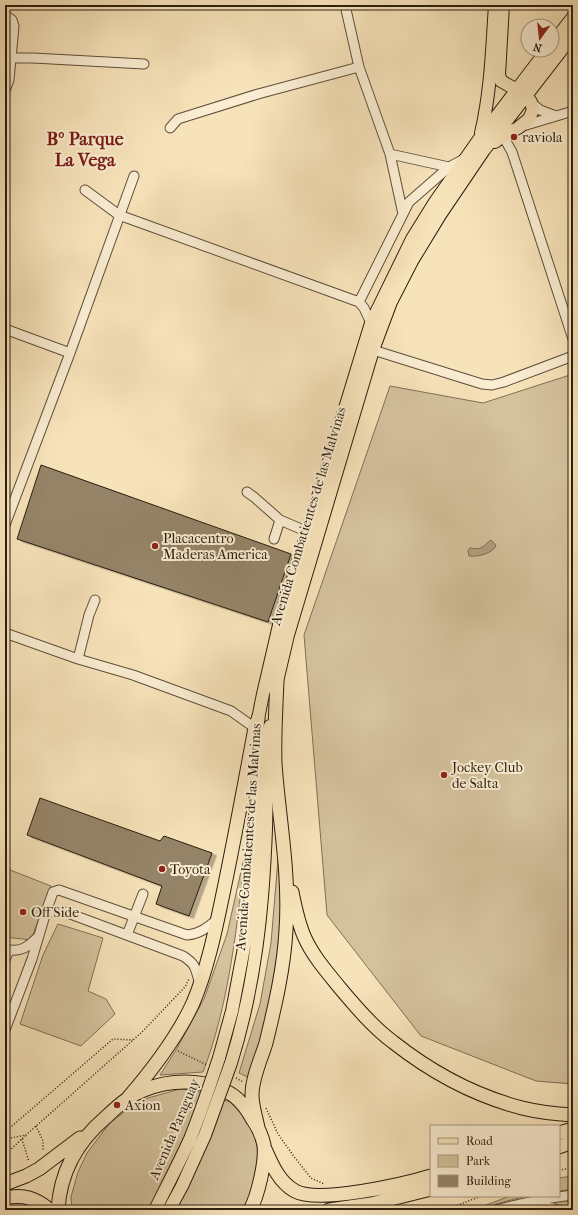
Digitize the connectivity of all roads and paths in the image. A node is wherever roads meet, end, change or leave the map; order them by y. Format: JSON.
{"nodes":[{"id":1,"x":345,"y":5,"type":"edge"},
{"id":2,"x":495,"y":5,"type":"edge"},
{"id":3,"x":503,"y":5,"type":"edge"},
{"id":4,"x":5,"y":15,"type":"edge"},
{"id":5,"x":573,"y":17,"type":"edge"},
{"id":6,"x":560,"y":34,"type":"edge"},
{"id":7,"x":573,"y":36,"type":"edge"},
{"id":8,"x":11,"y":58,"type":"junction"},
{"id":9,"x":543,"y":58,"type":"edge"},
{"id":10,"x":144,"y":64,"type":"dead end"},
{"id":11,"x":359,"y":67,"type":"junction"},
{"id":12,"x":5,"y":89,"type":"edge"},
{"id":13,"x":524,"y":96,"type":"junction"},
{"id":14,"x":486,"y":111,"type":"junction"},
{"id":15,"x":573,"y":111,"type":"edge"},
{"id":16,"x":556,"y":116,"type":"junction"},
{"id":17,"x":170,"y":128,"type":"dead end"},
{"id":18,"x":518,"y":128,"type":"junction"},
{"id":19,"x":503,"y":136,"type":"junction"},
{"id":20,"x":480,"y":138,"type":"junction"},
{"id":21,"x":484,"y":150,"type":"junction"},
{"id":22,"x":390,"y":154,"type":"junction"},
{"id":23,"x":465,"y":158,"type":"junction"},
{"id":24,"x":450,"y":167,"type":"junction"},
{"id":25,"x":134,"y":176,"type":"dead end"},
{"id":26,"x":85,"y":190,"type":"dead end"},
{"id":27,"x":402,"y":214,"type":"junction"},
{"id":28,"x":119,"y":215,"type":"junction"},
{"id":29,"x":359,"y":302,"type":"junction"},
{"id":30,"x":371,"y":323,"type":"junction"},
{"id":31,"x":5,"y":329,"type":"edge"},
{"id":32,"x":573,"y":339,"type":"edge"},
{"id":33,"x":373,"y":350,"type":"junction"},
{"id":34,"x":70,"y":353,"type":"junction"},
{"id":35,"x":573,"y":356,"type":"edge"},
{"id":36,"x":247,"y":492,"type":"dead end"},
{"id":37,"x":280,"y":520,"type":"junction"},
{"id":38,"x":5,"y":525,"type":"edge"},
{"id":39,"x":308,"y":532,"type":"junction"},
{"id":40,"x":274,"y":539,"type":"dead end"},
{"id":41,"x":95,"y":600,"type":"dead end"},
{"id":42,"x":5,"y":633,"type":"edge"},
{"id":43,"x":78,"y":659,"type":"junction"},
{"id":44,"x":277,"y":680,"type":"junction"},
{"id":45,"x":256,"y":724,"type":"junction"},
{"id":46,"x":286,"y":864,"type":"junction"},
{"id":47,"x":143,"y":894,"type":"dead end"},
{"id":48,"x":46,"y":912,"type":"junction"},
{"id":49,"x":135,"y":916,"type":"junction"},
{"id":50,"x":218,"y":919,"type":"junction"},
{"id":51,"x":40,"y":935,"type":"junction"},
{"id":52,"x":127,"y":935,"type":"junction"},
{"id":53,"x":7,"y":949,"type":"edge"},
{"id":54,"x":5,"y":960,"type":"edge"},
{"id":55,"x":195,"y":967,"type":"junction"},
{"id":56,"x":200,"y":984,"type":"junction"},
{"id":57,"x":5,"y":1030,"type":"edge"},
{"id":58,"x":133,"y":1040,"type":"junction"},
{"id":59,"x":219,"y":1058,"type":"joint"},
{"id":60,"x":231,"y":1063,"type":"joint"},
{"id":61,"x":128,"y":1098,"type":"junction"},
{"id":62,"x":264,"y":1106,"type":"dead end"},
{"id":63,"x":573,"y":1115,"type":"edge"},
{"id":64,"x":36,"y":1126,"type":"junction"},
{"id":65,"x":93,"y":1128,"type":"junction"},
{"id":66,"x":258,"y":1128,"type":"junction"},
{"id":67,"x":573,"y":1129,"type":"edge"},
{"id":68,"x":5,"y":1132,"type":"edge"},
{"id":69,"x":560,"y":1133,"type":"edge"},
{"id":70,"x":26,"y":1135,"type":"junction"},
{"id":71,"x":5,"y":1139,"type":"edge"},
{"id":72,"x":22,"y":1139,"type":"junction"},
{"id":73,"x":573,"y":1142,"type":"edge"},
{"id":74,"x":264,"y":1146,"type":"junction"},
{"id":75,"x":560,"y":1147,"type":"edge"},
{"id":76,"x":5,"y":1155,"type":"edge"},
{"id":77,"x":42,"y":1155,"type":"dead end"},
{"id":78,"x":30,"y":1165,"type":"dead end"},
{"id":79,"x":573,"y":1168,"type":"edge"},
{"id":80,"x":560,"y":1170,"type":"edge"},
{"id":81,"x":430,"y":1176,"type":"edge"},
{"id":82,"x":5,"y":1184,"type":"edge"},
{"id":83,"x":327,"y":1184,"type":"dead end"},
{"id":84,"x":430,"y":1189,"type":"edge"},
{"id":85,"x":573,"y":1195,"type":"edge"},
{"id":86,"x":478,"y":1197,"type":"edge"},
{"id":87,"x":558,"y":1197,"type":"edge"},
{"id":88,"x":560,"y":1197,"type":"edge"},
{"id":89,"x":5,"y":1198,"type":"edge"},
{"id":90,"x":519,"y":1204,"type":"junction"},
{"id":91,"x":50,"y":1210,"type":"edge"},
{"id":92,"x":58,"y":1210,"type":"edge"},
{"id":93,"x":154,"y":1210,"type":"edge"},
{"id":94,"x":169,"y":1210,"type":"edge"},
{"id":95,"x":250,"y":1210,"type":"edge"},
{"id":96,"x":329,"y":1210,"type":"edge"},
{"id":97,"x":446,"y":1210,"type":"edge"},
{"id":98,"x":496,"y":1210,"type":"edge"},
{"id":99,"x":556,"y":1210,"type":"edge"}],
"edges":[{"from":1,"to":11,"type":"street"},
{"from":2,"to":14,"type":"main road"},
{"from":3,"to":13,"type":"main road"},
{"from":4,"to":8,"type":"street"},
{"from":5,"to":6,"type":"main road"},
{"from":7,"to":13,"type":"main road","name":"Avenida Combatientes de las Malvinas"},
{"from":8,"to":10,"type":"street"},
{"from":8,"to":12,"type":"street"},
{"from":9,"to":13,"type":"main road","name":"Avenida Combatientes de las Malvinas"},
{"from":11,"to":17,"type":"street"},
{"from":11,"to":22,"type":"street"},
{"from":13,"to":14,"type":"main road"},
{"from":13,"to":16,"type":"street"},
{"from":13,"to":18,"type":"main road"},
{"from":13,"to":20,"type":"main road","name":"Avenida Combatientes de las Malvinas"},
{"from":13,"to":21,"type":"main road","name":"Avenida Combatientes de las Malvinas"},
{"from":14,"to":20,"type":"main road"},
{"from":15,"to":16,"type":"street"},
{"from":16,"to":18,"type":"street"},
{"from":18,"to":19,"type":"main road"},
{"from":19,"to":21,"type":"main road"},
{"from":19,"to":32,"type":"street"},
{"from":20,"to":23,"type":"main road","name":"Avenida Combatientes de las Malvinas"},
{"from":21,"to":33,"type":"main road","name":"Avenida Combatientes de las Malvinas"},
{"from":22,"to":24,"type":"street"},
{"from":22,"to":27,"type":"street"},
{"from":23,"to":24,"type":"street"},
{"from":23,"to":30,"type":"main road","name":"Avenida Combatientes de las Malvinas"},
{"from":24,"to":27,"type":"street"},
{"from":25,"to":28,"type":"street"},
{"from":26,"to":28,"type":"street"},
{"from":27,"to":29,"type":"street"},
{"from":28,"to":29,"type":"street"},
{"from":28,"to":34,"type":"street"},
{"from":29,"to":30,"type":"street"},
{"from":30,"to":39,"type":"main road","name":"Avenida Combatientes de las Malvinas"},
{"from":31,"to":34,"type":"street"},
{"from":33,"to":35,"type":"street"},
{"from":33,"to":44,"type":"main road","name":"Avenida Combatientes de las Malvinas"},
{"from":34,"to":38,"type":"street"},
{"from":36,"to":37,"type":"street"},
{"from":37,"to":39,"type":"street"},
{"from":37,"to":40,"type":"street"},
{"from":39,"to":45,"type":"main road","name":"Avenida Combatientes de las Malvinas"},
{"from":41,"to":43,"type":"street"},
{"from":42,"to":43,"type":"street"},
{"from":43,"to":45,"type":"street"},
{"from":44,"to":46,"type":"highway"},
{"from":44,"to":60,"type":"main road","name":"Avenida Combatientes de las Malvinas"},
{"from":45,"to":50,"type":"highway"},
{"from":45,"to":59,"type":"main road","name":"Avenida Combatientes de las Malvinas"},
{"from":46,"to":63,"type":"highway"},
{"from":46,"to":66,"type":"highway"},
{"from":47,"to":49,"type":"street"},
{"from":48,"to":49,"type":"street"},
{"from":48,"to":51,"type":"street"},
{"from":48,"to":52,"type":"street"},
{"from":49,"to":50,"type":"street"},
{"from":49,"to":52,"type":"street"},
{"from":50,"to":56,"type":"highway"},
{"from":51,"to":53,"type":"street"},
{"from":51,"to":57,"type":"street"},
{"from":52,"to":55,"type":"street"},
{"from":53,"to":54,"type":"street"},
{"from":55,"to":56,"type":"street"},
{"from":55,"to":58,"type":"path"},
{"from":56,"to":61,"type":"highway"},
{"from":58,"to":64,"type":"path"},
{"from":58,"to":68,"type":"path"},
{"from":59,"to":93,"type":"main road","name":"Avenida Paraguay","bridge":true},
{"from":60,"to":94,"type":"main road","name":"Avenida Paraguay","bridge":true},
{"from":61,"to":65,"type":"highway"},
{"from":61,"to":66,"type":"highway"},
{"from":62,"to":83,"type":"path"},
{"from":64,"to":70,"type":"path"},
{"from":64,"to":77,"type":"path"},
{"from":65,"to":82,"type":"highway"},
{"from":65,"to":92,"type":"highway"},
{"from":66,"to":74,"type":"highway"},
{"from":67,"to":69,"type":"highway"},
{"from":70,"to":71,"type":"path"},
{"from":70,"to":72,"type":"path"},
{"from":72,"to":76,"type":"path"},
{"from":72,"to":78,"type":"path"},
{"from":73,"to":75,"type":"highway"},
{"from":74,"to":81,"type":"highway"},
{"from":74,"to":95,"type":"highway"},
{"from":79,"to":80,"type":"path"},
{"from":84,"to":96,"type":"highway"},
{"from":85,"to":88,"type":"street"},
{"from":86,"to":97,"type":"path"},
{"from":87,"to":90,"type":"street"},
{"from":89,"to":91,"type":"highway"},
{"from":90,"to":98,"type":"street"},
{"from":90,"to":99,"type":"street"}]}
